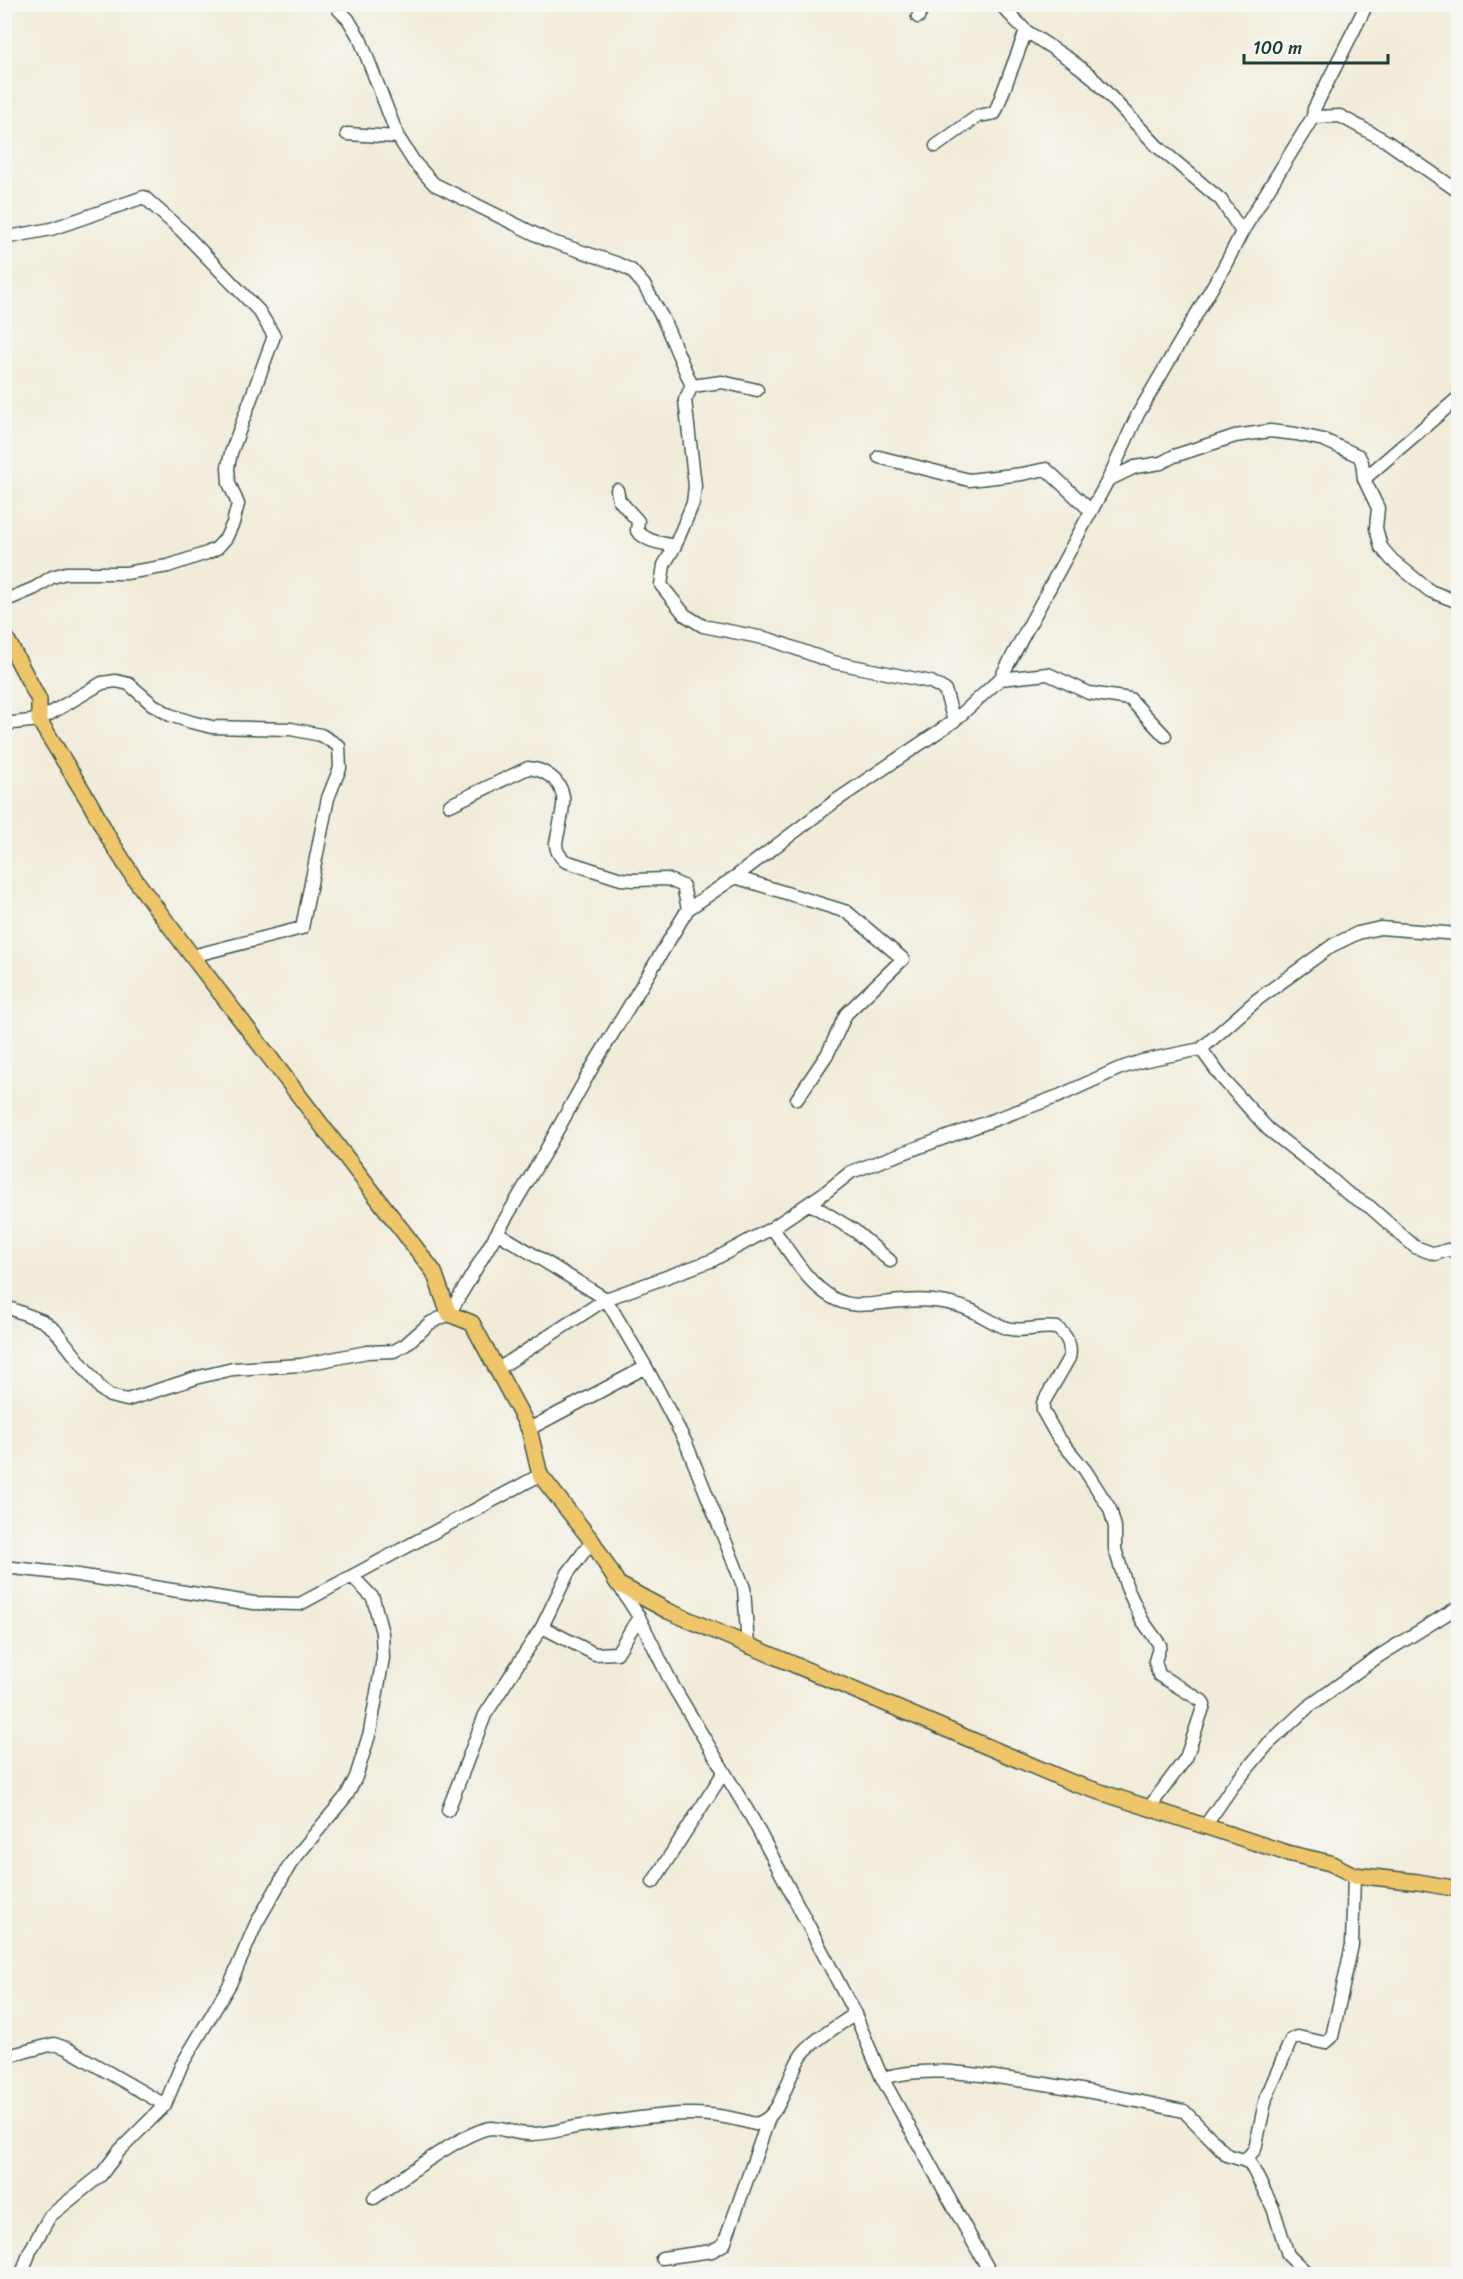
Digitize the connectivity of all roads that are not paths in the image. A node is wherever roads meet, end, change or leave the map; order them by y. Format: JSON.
{"nodes":[{"id":1,"x":924,"y":4,"type":"edge"},
{"id":2,"x":1000,"y":4,"type":"edge"},
{"id":3,"x":1367,"y":4,"type":"edge"},
{"id":4,"x":339,"y":10,"type":"dead end"},
{"id":5,"x":918,"y":17,"type":"dead end"},
{"id":6,"x":1026,"y":31,"type":"junction"},
{"id":7,"x":1313,"y":117,"type":"junction"},
{"id":8,"x":347,"y":134,"type":"dead end"},
{"id":9,"x":398,"y":137,"type":"junction"},
{"id":10,"x":936,"y":146,"type":"dead end"},
{"id":11,"x":1458,"y":191,"type":"edge"},
{"id":12,"x":1242,"y":232,"type":"junction"},
{"id":13,"x":4,"y":238,"type":"edge"},
{"id":14,"x":692,"y":386,"type":"junction"},
{"id":15,"x":757,"y":390,"type":"dead end"},
{"id":16,"x":1458,"y":398,"type":"edge"},
{"id":17,"x":879,"y":457,"type":"dead end"},
{"id":18,"x":1364,"y":479,"type":"junction"},
{"id":19,"x":1108,"y":480,"type":"junction"},
{"id":20,"x":617,"y":490,"type":"dead end"},
{"id":21,"x":1091,"y":511,"type":"junction"},
{"id":22,"x":675,"y":546,"type":"junction"},
{"id":23,"x":4,"y":601,"type":"edge"},
{"id":24,"x":1458,"y":602,"type":"edge"},
{"id":25,"x":4,"y":634,"type":"edge"},
{"id":26,"x":1000,"y":679,"type":"junction"},
{"id":27,"x":39,"y":720,"type":"junction"},
{"id":28,"x":954,"y":721,"type":"junction"},
{"id":29,"x":4,"y":724,"type":"edge"},
{"id":30,"x":1165,"y":736,"type":"dead end"},
{"id":31,"x":450,"y":805,"type":"dead end"},
{"id":32,"x":735,"y":877,"type":"junction"},
{"id":33,"x":688,"y":909,"type":"junction"},
{"id":34,"x":1458,"y":934,"type":"edge"},
{"id":35,"x":192,"y":957,"type":"junction"},
{"id":36,"x":1201,"y":1049,"type":"junction"},
{"id":37,"x":797,"y":1099,"type":"dead end"},
{"id":38,"x":809,"y":1203,"type":"junction"},
{"id":39,"x":772,"y":1228,"type":"junction"},
{"id":40,"x":498,"y":1233,"type":"junction"},
{"id":41,"x":1458,"y":1251,"type":"edge"},
{"id":42,"x":890,"y":1261,"type":"dead end"},
{"id":43,"x":606,"y":1299,"type":"junction"},
{"id":44,"x":4,"y":1306,"type":"edge"},
{"id":45,"x":449,"y":1314,"type":"junction"},
{"id":46,"x":646,"y":1367,"type":"junction"},
{"id":47,"x":498,"y":1369,"type":"junction"},
{"id":48,"x":529,"y":1429,"type":"junction"},
{"id":49,"x":540,"y":1475,"type":"junction"},
{"id":50,"x":592,"y":1541,"type":"junction"},
{"id":51,"x":4,"y":1567,"type":"edge"},
{"id":52,"x":352,"y":1576,"type":"junction"},
{"id":53,"x":618,"y":1584,"type":"junction"},
{"id":54,"x":1458,"y":1607,"type":"edge"},
{"id":55,"x":639,"y":1617,"type":"junction"},
{"id":56,"x":543,"y":1627,"type":"junction"},
{"id":57,"x":748,"y":1647,"type":"junction"},
{"id":58,"x":724,"y":1772,"type":"junction"},
{"id":59,"x":1148,"y":1809,"type":"junction"},
{"id":60,"x":448,"y":1810,"type":"dead end"},
{"id":61,"x":1205,"y":1826,"type":"junction"},
{"id":62,"x":1354,"y":1875,"type":"junction"},
{"id":63,"x":653,"y":1882,"type":"dead end"},
{"id":64,"x":1458,"y":1889,"type":"edge"},
{"id":65,"x":855,"y":2014,"type":"junction"},
{"id":66,"x":4,"y":2057,"type":"edge"},
{"id":67,"x":882,"y":2078,"type":"junction"},
{"id":68,"x":165,"y":2105,"type":"junction"},
{"id":69,"x":769,"y":2118,"type":"junction"},
{"id":70,"x":1243,"y":2160,"type":"junction"},
{"id":71,"x":374,"y":2199,"type":"dead end"},
{"id":72,"x":662,"y":2258,"type":"dead end"},
{"id":73,"x":22,"y":2274,"type":"edge"},
{"id":74,"x":991,"y":2274,"type":"edge"},
{"id":75,"x":1308,"y":2274,"type":"edge"}],
"edges":[{"from":1,"to":5,"type":"street"},
{"from":2,"to":6,"type":"street"},
{"from":3,"to":7,"type":"street"},
{"from":4,"to":9,"type":"street"},
{"from":6,"to":10,"type":"street"},
{"from":6,"to":12,"type":"street"},
{"from":7,"to":11,"type":"street"},
{"from":7,"to":12,"type":"street"},
{"from":8,"to":9,"type":"street"},
{"from":9,"to":14,"type":"street"},
{"from":12,"to":19,"type":"street"},
{"from":13,"to":23,"type":"street"},
{"from":14,"to":15,"type":"street"},
{"from":14,"to":22,"type":"street"},
{"from":16,"to":18,"type":"street"},
{"from":17,"to":21,"type":"street"},
{"from":18,"to":19,"type":"street"},
{"from":18,"to":24,"type":"street"},
{"from":19,"to":21,"type":"street"},
{"from":20,"to":22,"type":"street"},
{"from":21,"to":26,"type":"street"},
{"from":22,"to":28,"type":"street"},
{"from":25,"to":27,"type":"main road"},
{"from":26,"to":28,"type":"street"},
{"from":26,"to":30,"type":"street"},
{"from":27,"to":29,"type":"street"},
{"from":27,"to":35,"type":"main road"},
{"from":27,"to":35,"type":"street"},
{"from":28,"to":32,"type":"street"},
{"from":31,"to":33,"type":"street"},
{"from":32,"to":33,"type":"street"},
{"from":32,"to":37,"type":"street"},
{"from":33,"to":40,"type":"street"},
{"from":34,"to":36,"type":"street"},
{"from":35,"to":45,"type":"main road"},
{"from":36,"to":38,"type":"street"},
{"from":36,"to":41,"type":"street"},
{"from":38,"to":39,"type":"street"},
{"from":38,"to":42,"type":"street"},
{"from":39,"to":43,"type":"street"},
{"from":39,"to":59,"type":"street"},
{"from":40,"to":43,"type":"street"},
{"from":40,"to":45,"type":"street"},
{"from":43,"to":46,"type":"street"},
{"from":43,"to":47,"type":"street"},
{"from":44,"to":45,"type":"street"},
{"from":45,"to":47,"type":"main road"},
{"from":46,"to":48,"type":"street"},
{"from":46,"to":57,"type":"street"},
{"from":47,"to":48,"type":"main road"},
{"from":48,"to":49,"type":"main road"},
{"from":49,"to":50,"type":"main road"},
{"from":49,"to":52,"type":"street"},
{"from":50,"to":53,"type":"main road"},
{"from":50,"to":56,"type":"street"},
{"from":51,"to":52,"type":"street"},
{"from":52,"to":68,"type":"street"},
{"from":53,"to":55,"type":"street"},
{"from":53,"to":57,"type":"main road"},
{"from":54,"to":61,"type":"street"},
{"from":55,"to":56,"type":"street"},
{"from":55,"to":58,"type":"street"},
{"from":56,"to":60,"type":"street"},
{"from":57,"to":59,"type":"main road"},
{"from":58,"to":63,"type":"street"},
{"from":58,"to":65,"type":"street"},
{"from":59,"to":61,"type":"main road"},
{"from":61,"to":62,"type":"main road"},
{"from":62,"to":64,"type":"main road"},
{"from":62,"to":70,"type":"street"},
{"from":65,"to":67,"type":"street"},
{"from":65,"to":69,"type":"street"},
{"from":66,"to":68,"type":"street"},
{"from":67,"to":70,"type":"street"},
{"from":67,"to":74,"type":"street"},
{"from":68,"to":73,"type":"street"},
{"from":69,"to":71,"type":"street"},
{"from":69,"to":72,"type":"street"},
{"from":70,"to":75,"type":"street"}]}
